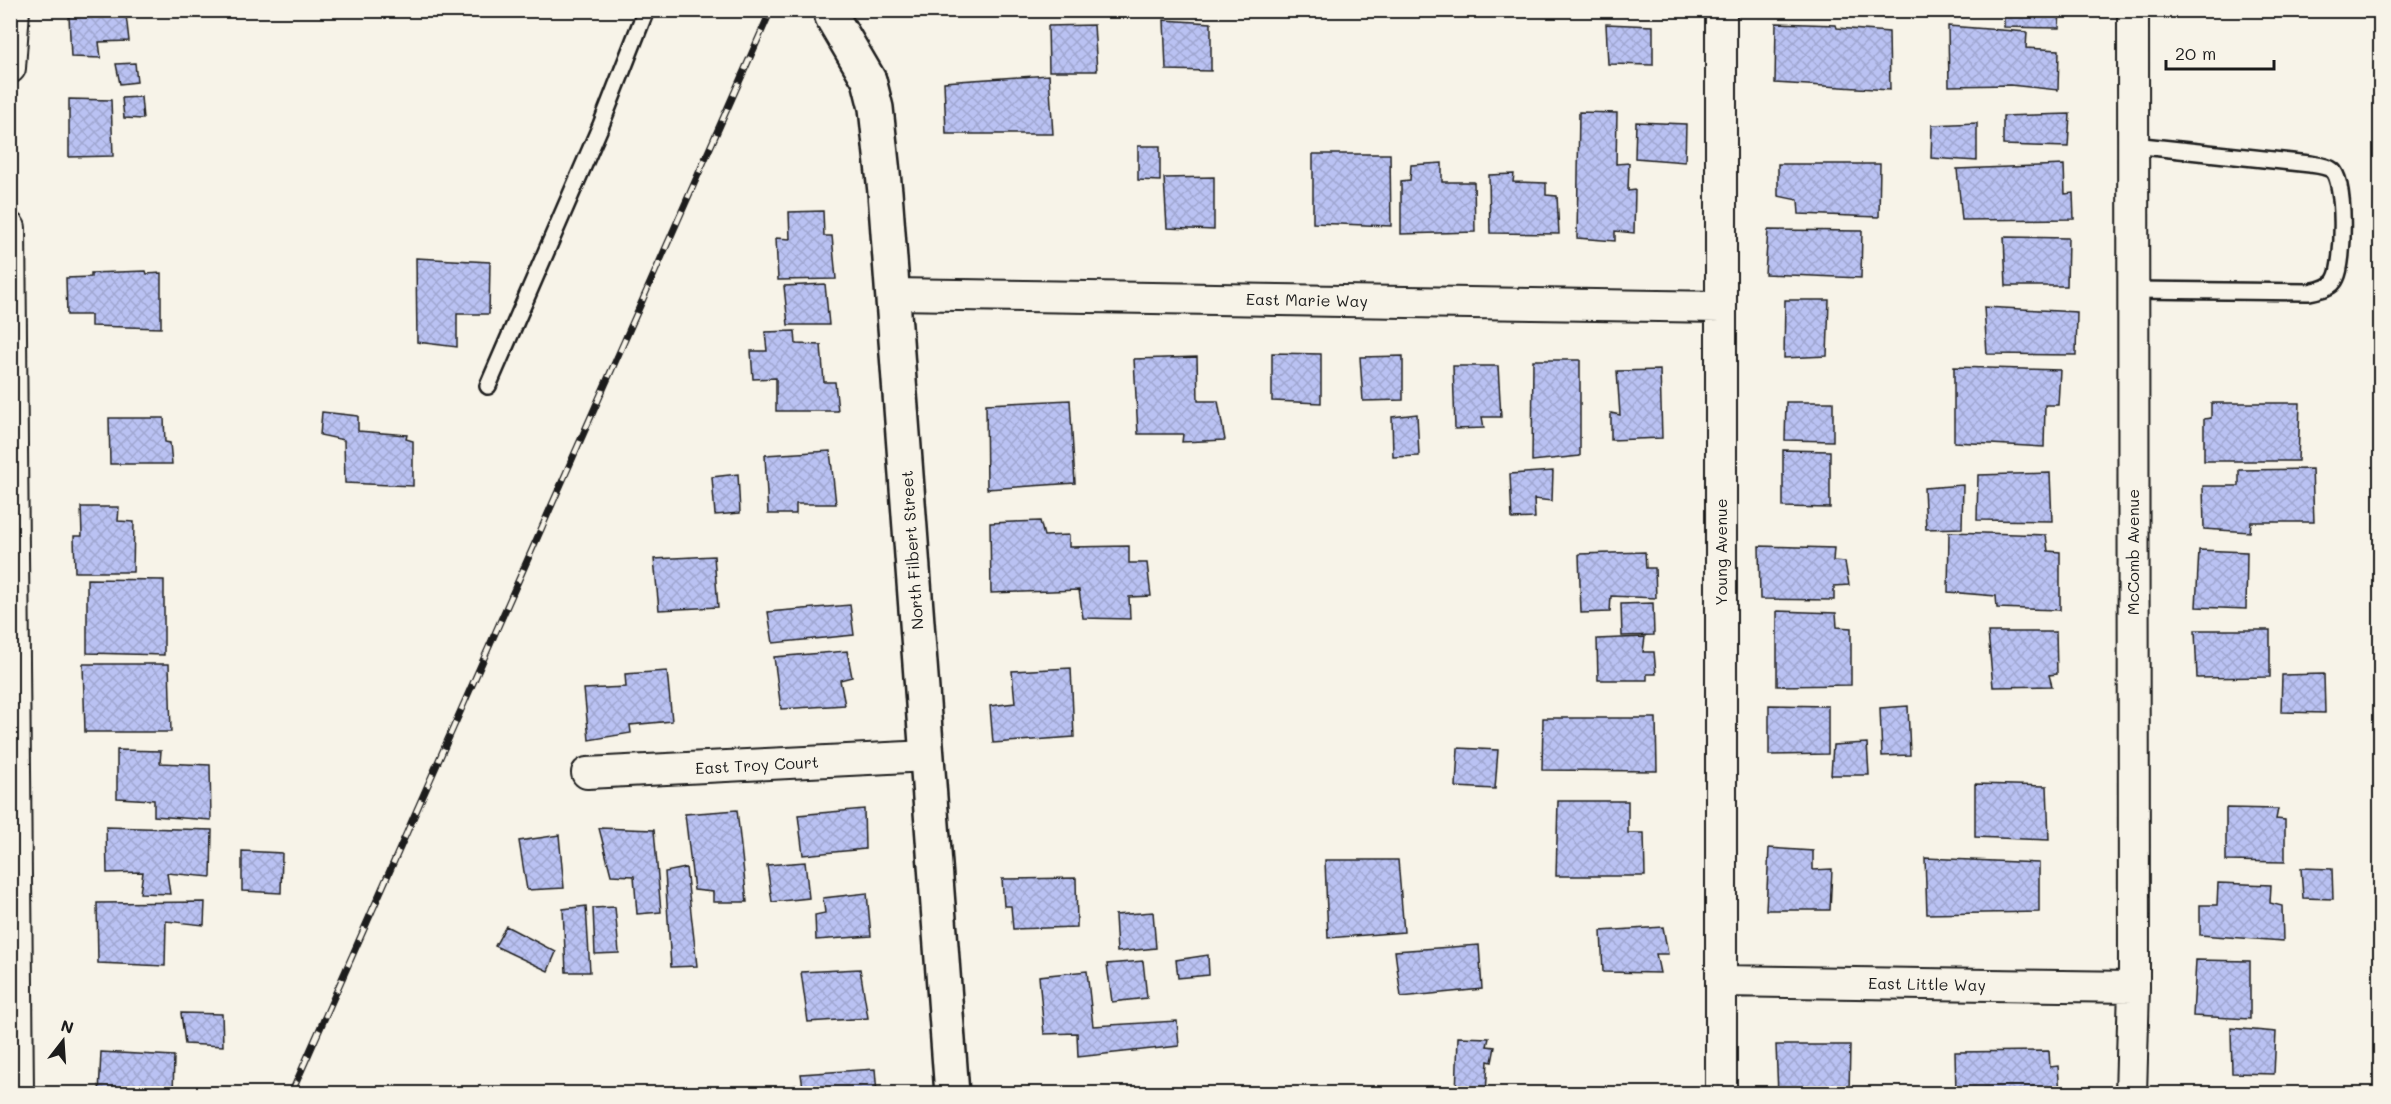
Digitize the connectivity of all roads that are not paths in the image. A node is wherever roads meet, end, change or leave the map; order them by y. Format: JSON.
{"nodes":[{"id":1,"x":14,"y":10,"type":"edge"},
{"id":2,"x":646,"y":10,"type":"edge"},
{"id":3,"x":1721,"y":10,"type":"edge"},
{"id":4,"x":2133,"y":10,"type":"edge"},
{"id":5,"x":837,"y":13,"type":"edge"},
{"id":6,"x":10,"y":68,"type":"edge"},
{"id":7,"x":2133,"y":145,"type":"junction"},
{"id":8,"x":10,"y":228,"type":"edge"},
{"id":9,"x":2133,"y":290,"type":"junction"},
{"id":10,"x":892,"y":294,"type":"junction"},
{"id":11,"x":1721,"y":307,"type":"junction"},
{"id":12,"x":489,"y":386,"type":"dead end"},
{"id":13,"x":928,"y":756,"type":"junction"},
{"id":14,"x":587,"y":773,"type":"dead end"},
{"id":15,"x":1721,"y":981,"type":"junction"},
{"id":16,"x":2134,"y":987,"type":"junction"},
{"id":17,"x":18,"y":1094,"type":"edge"},
{"id":18,"x":952,"y":1094,"type":"edge"},
{"id":19,"x":1721,"y":1094,"type":"edge"},
{"id":20,"x":2131,"y":1094,"type":"edge"}],
"edges":[{"from":1,"to":6,"type":"street"},
{"from":2,"to":12,"type":"lane"},
{"from":3,"to":11,"type":"street","name":"Young Avenue"},
{"from":4,"to":7,"type":"street","name":"McComb Avenue"},
{"from":5,"to":10,"type":"street","name":"North Filbert Street"},
{"from":7,"to":9,"type":"street","name":"McComb Avenue"},
{"from":7,"to":9,"type":"lane"},
{"from":8,"to":17,"type":"street"},
{"from":9,"to":16,"type":"street","name":"McComb Avenue"},
{"from":10,"to":11,"type":"street","name":"East Marie Way"},
{"from":10,"to":13,"type":"street","name":"North Filbert Street"},
{"from":11,"to":15,"type":"street","name":"Young Avenue"},
{"from":13,"to":14,"type":"street","name":"East Troy Court"},
{"from":13,"to":18,"type":"street","name":"North Filbert Street"},
{"from":15,"to":16,"type":"street","name":"East Little Way"},
{"from":15,"to":19,"type":"street","name":"Young Avenue"},
{"from":16,"to":20,"type":"street","name":"McComb Avenue"}]}
